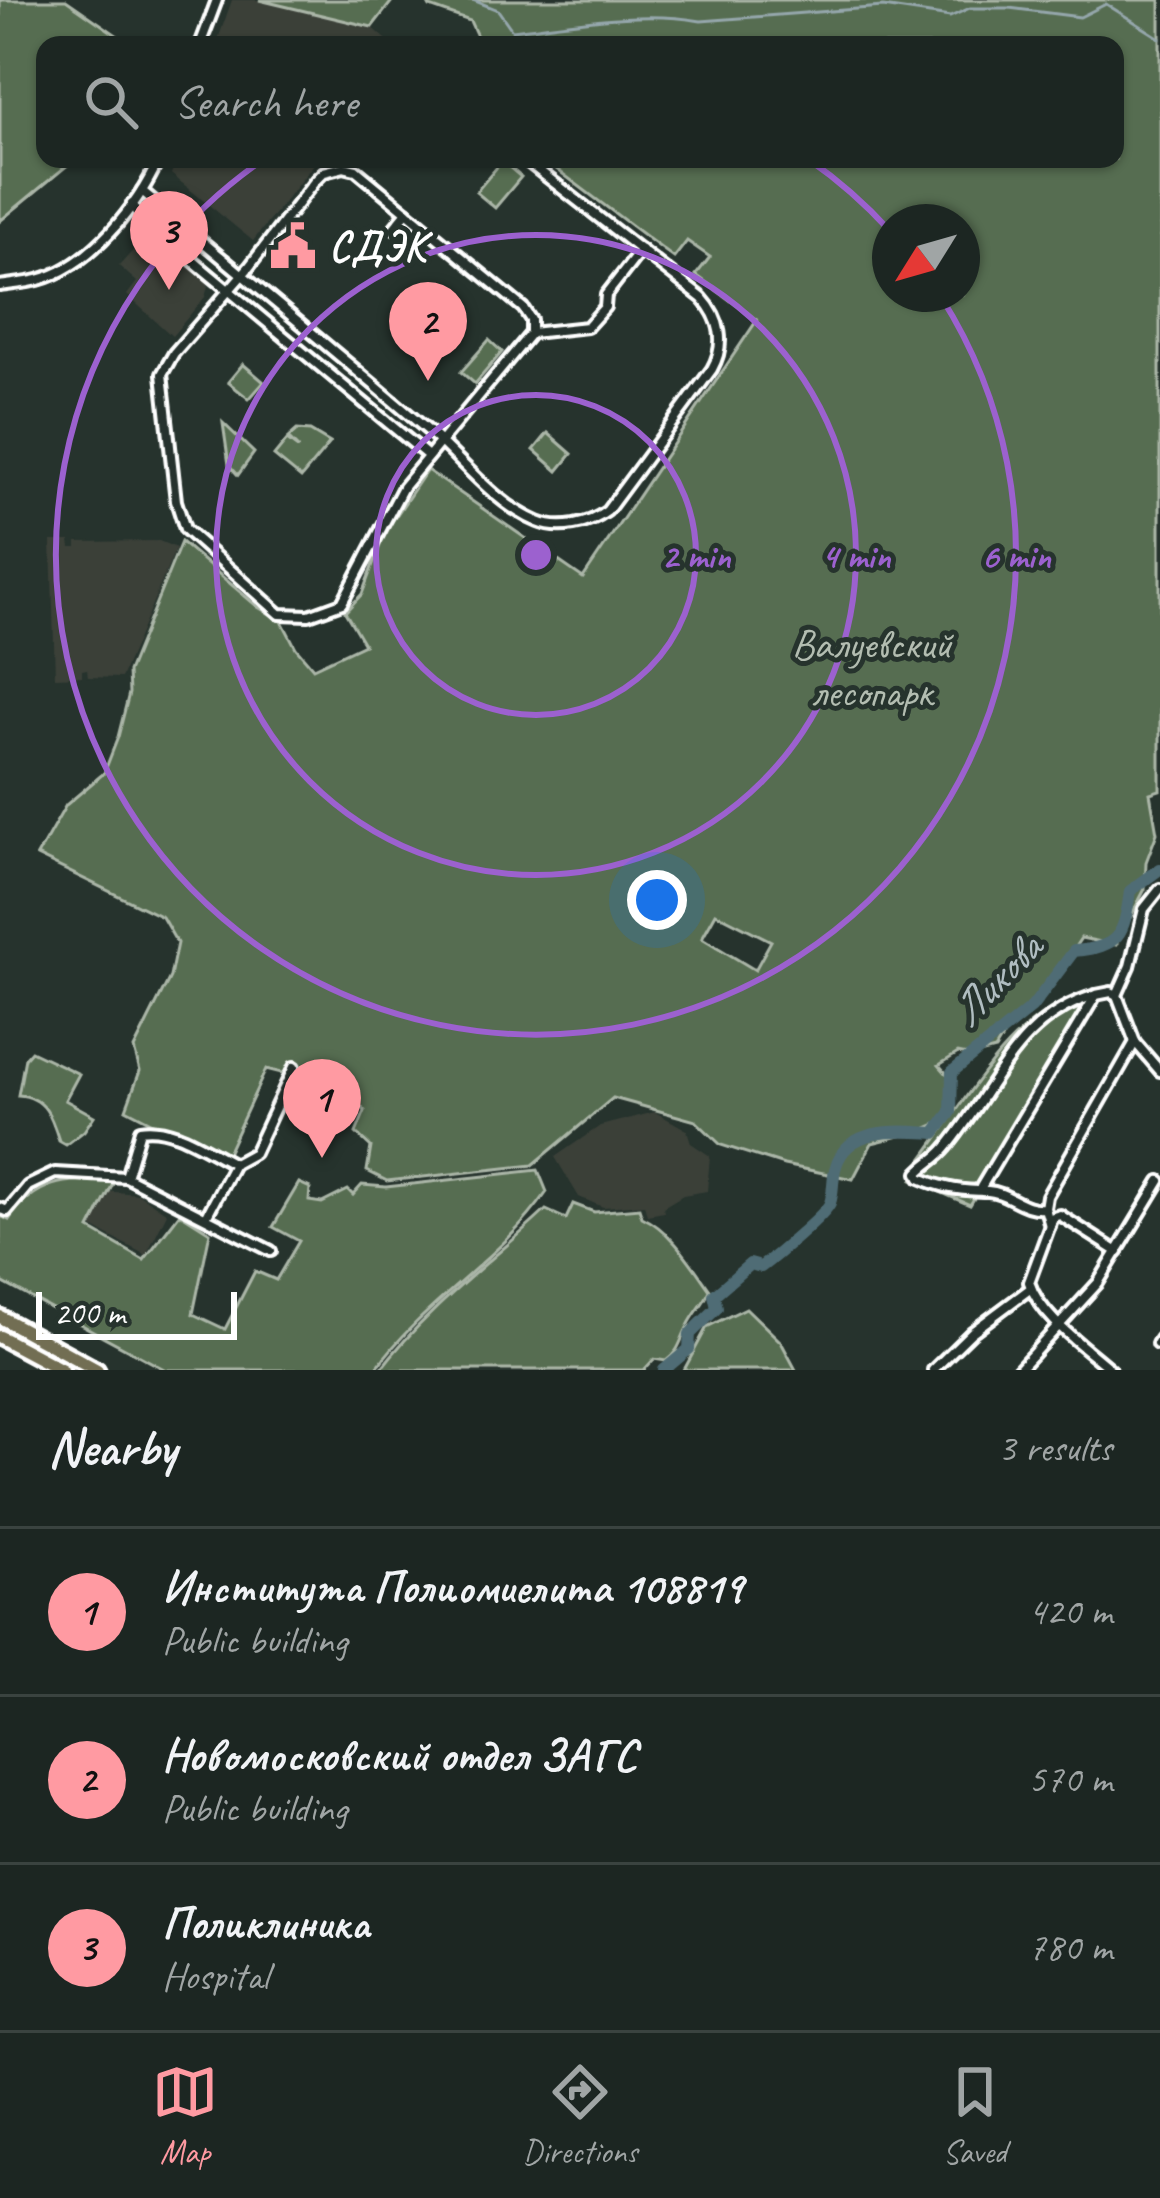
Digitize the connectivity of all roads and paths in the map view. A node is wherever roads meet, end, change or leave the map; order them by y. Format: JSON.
{"nodes":[{"id":1,"x":217,"y":0,"type":"edge"},
{"id":2,"x":203,"y":36,"type":"edge"},
{"id":3,"x":154,"y":168,"type":"edge"},
{"id":4,"x":336,"y":168,"type":"edge"},
{"id":5,"x":359,"y":168,"type":"edge"},
{"id":6,"x":536,"y":168,"type":"edge"},
{"id":7,"x":142,"y":190,"type":"junction"},
{"id":8,"x":132,"y":205,"type":"junction"},
{"id":9,"x":407,"y":212,"type":"junction"},
{"id":10,"x":394,"y":228,"type":"dead end"},
{"id":11,"x":641,"y":250,"type":"junction"},
{"id":12,"x":242,"y":274,"type":"junction"},
{"id":13,"x":0,"y":286,"type":"edge"},
{"id":14,"x":228,"y":290,"type":"junction"},
{"id":15,"x":531,"y":333,"type":"junction"},
{"id":16,"x":440,"y":442,"type":"junction"},
{"id":17,"x":428,"y":456,"type":"junction"},
{"id":18,"x":1160,"y":889,"type":"edge"},
{"id":19,"x":1096,"y":995,"type":"junction"},
{"id":20,"x":1117,"y":995,"type":"junction"},
{"id":21,"x":1135,"y":1042,"type":"junction"},
{"id":22,"x":294,"y":1067,"type":"dead end"},
{"id":23,"x":1160,"y":1071,"type":"edge"},
{"id":24,"x":234,"y":1164,"type":"junction"},
{"id":25,"x":126,"y":1177,"type":"junction"},
{"id":26,"x":1160,"y":1181,"type":"edge"},
{"id":27,"x":983,"y":1191,"type":"junction"},
{"id":28,"x":0,"y":1208,"type":"edge"},
{"id":29,"x":1045,"y":1208,"type":"junction"},
{"id":30,"x":206,"y":1216,"type":"junction"},
{"id":31,"x":1050,"y":1226,"type":"junction"},
{"id":32,"x":271,"y":1251,"type":"dead end"},
{"id":33,"x":1118,"y":1252,"type":"junction"},
{"id":34,"x":1031,"y":1288,"type":"junction"},
{"id":35,"x":0,"y":1317,"type":"edge"},
{"id":36,"x":1060,"y":1324,"type":"junction"},
{"id":37,"x":0,"y":1337,"type":"edge"},
{"id":38,"x":62,"y":1370,"type":"edge"},
{"id":39,"x":97,"y":1370,"type":"edge"},
{"id":40,"x":933,"y":1370,"type":"edge"},
{"id":41,"x":1018,"y":1370,"type":"edge"},
{"id":42,"x":1111,"y":1370,"type":"edge"}],
"edges":[{"from":1,"to":2,"type":"street"},
{"from":3,"to":7,"type":"street"},
{"from":4,"to":12,"type":"street"},
{"from":5,"to":9,"type":"street"},
{"from":6,"to":11,"type":"street"},
{"from":7,"to":8,"type":"street"},
{"from":7,"to":12,"type":"street"},
{"from":8,"to":13,"type":"street"},
{"from":8,"to":14,"type":"street"},
{"from":9,"to":10,"type":"street"},
{"from":9,"to":15,"type":"street"},
{"from":11,"to":15,"type":"street"},
{"from":11,"to":16,"type":"street"},
{"from":12,"to":14,"type":"street"},
{"from":12,"to":16,"type":"street"},
{"from":14,"to":17,"type":"street"},
{"from":14,"to":17,"type":"street"},
{"from":15,"to":16,"type":"street"},
{"from":16,"to":17,"type":"street"},
{"from":18,"to":20,"type":"street"},
{"from":19,"to":20,"type":"street"},
{"from":19,"to":27,"type":"street"},
{"from":19,"to":27,"type":"street"},
{"from":20,"to":21,"type":"street"},
{"from":21,"to":23,"type":"street"},
{"from":21,"to":29,"type":"street"},
{"from":22,"to":24,"type":"street"},
{"from":24,"to":25,"type":"street"},
{"from":24,"to":30,"type":"street"},
{"from":25,"to":28,"type":"street"},
{"from":25,"to":30,"type":"street"},
{"from":26,"to":33,"type":"street"},
{"from":27,"to":29,"type":"street"},
{"from":29,"to":31,"type":"street"},
{"from":30,"to":32,"type":"street"},
{"from":31,"to":33,"type":"street"},
{"from":31,"to":34,"type":"street"},
{"from":33,"to":36,"type":"street"},
{"from":34,"to":36,"type":"street"},
{"from":34,"to":40,"type":"street"},
{"from":35,"to":39,"type":"highway"},
{"from":36,"to":41,"type":"street"},
{"from":36,"to":42,"type":"street"},
{"from":37,"to":38,"type":"highway"}]}
